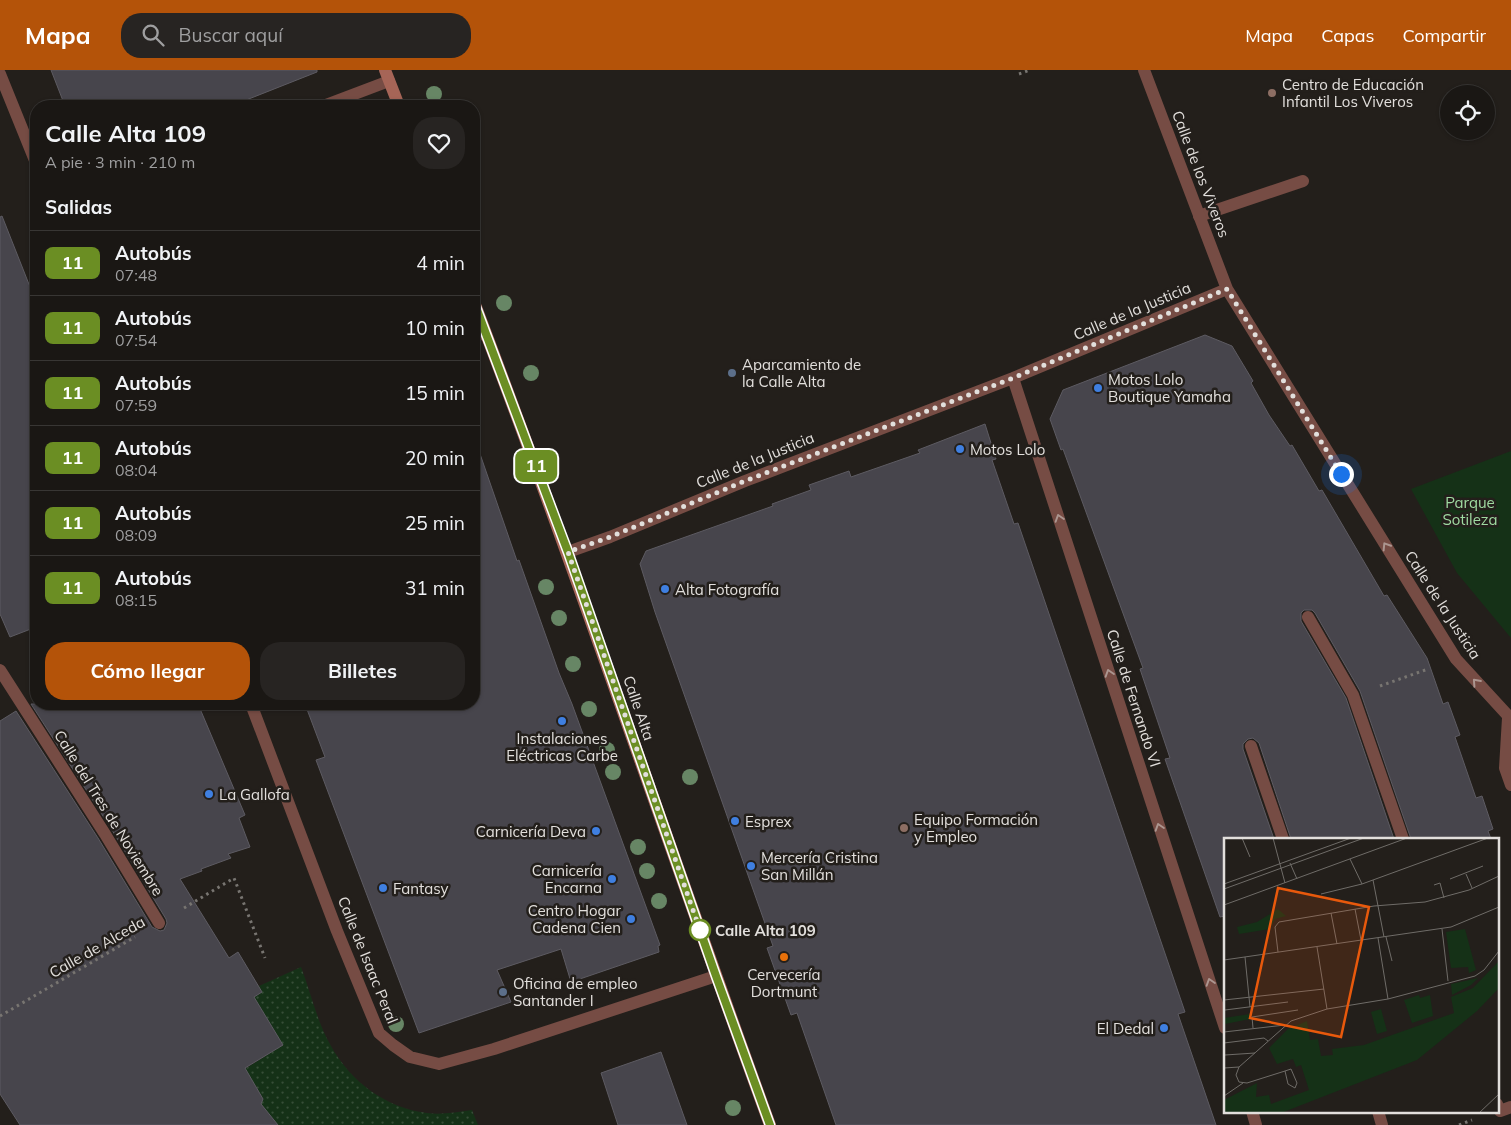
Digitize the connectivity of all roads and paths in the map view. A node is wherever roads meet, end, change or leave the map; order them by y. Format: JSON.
{"nodes":[{"id":1,"x":1030,"y":70,"type":"edge"},
{"id":2,"x":1144,"y":70,"type":"edge"},
{"id":3,"x":0,"y":74,"type":"edge"},
{"id":4,"x":1019,"y":74,"type":"dead end"},
{"id":5,"x":387,"y":75,"type":"edge"},
{"id":6,"x":335,"y":100,"type":"edge"},
{"id":7,"x":397,"y":100,"type":"edge"},
{"id":8,"x":30,"y":149,"type":"edge"},
{"id":9,"x":1303,"y":180,"type":"dead end"},
{"id":10,"x":1200,"y":216,"type":"junction"},
{"id":11,"x":1227,"y":289,"type":"junction"},
{"id":12,"x":480,"y":336,"type":"edge"},
{"id":13,"x":1013,"y":378,"type":"junction"},
{"id":14,"x":568,"y":552,"type":"junction"},
{"id":15,"x":1308,"y":617,"type":"dead end"},
{"id":16,"x":1456,"y":660,"type":"junction"},
{"id":17,"x":0,"y":670,"type":"edge"},
{"id":18,"x":1353,"y":695,"type":"junction"},
{"id":19,"x":253,"y":710,"type":"edge"},
{"id":20,"x":1510,"y":718,"type":"edge"},
{"id":21,"x":1251,"y":746,"type":"dead end"},
{"id":22,"x":1511,"y":785,"type":"edge"},
{"id":23,"x":1283,"y":838,"type":"edge"},
{"id":24,"x":1403,"y":838,"type":"edge"},
{"id":25,"x":159,"y":923,"type":"junction"},
{"id":26,"x":265,"y":958,"type":"dead end"},
{"id":27,"x":716,"y":976,"type":"junction"},
{"id":28,"x":0,"y":1016,"type":"edge"},
{"id":29,"x":1224,"y":1025,"type":"edge"},
{"id":30,"x":1252,"y":1112,"type":"edge"},
{"id":31,"x":1378,"y":1112,"type":"edge"},
{"id":32,"x":770,"y":1125,"type":"edge"},
{"id":33,"x":1256,"y":1125,"type":"edge"},
{"id":34,"x":1382,"y":1125,"type":"edge"}],
"edges":[{"from":1,"to":4,"type":"path"},
{"from":2,"to":10,"type":"street","name":"Calle de los Viveros"},
{"from":3,"to":8,"type":"street"},
{"from":5,"to":6,"type":"street"},
{"from":5,"to":7,"type":"street"},
{"from":9,"to":10,"type":"street"},
{"from":10,"to":11,"type":"street","name":"Calle de los Viveros"},
{"from":11,"to":13,"type":"street","name":"Calle de la Justicia"},
{"from":16,"to":11,"type":"street","name":"Calle de la Justicia","one_way":true},
{"from":12,"to":14,"type":"street","name":"Calle Alta"},
{"from":13,"to":14,"type":"street","name":"Calle de la Justicia"},
{"from":29,"to":13,"type":"street","name":"Calle de Fernando VI","one_way":true},
{"from":14,"to":27,"type":"street","name":"Calle Alta"},
{"from":15,"to":18,"type":"street"},
{"from":16,"to":18,"type":"path"},
{"from":20,"to":16,"type":"street","name":"Calle de la Justicia","one_way":true},
{"from":17,"to":25,"type":"street","name":"Calle del Tres de Noviembre"},
{"from":18,"to":24,"type":"street"},
{"from":19,"to":27,"type":"street","name":"Calle de Isaac Peral"},
{"from":20,"to":22,"type":"street"},
{"from":21,"to":23,"type":"street"},
{"from":25,"to":26,"type":"path","name":"Calle de Alceda"},
{"from":25,"to":28,"type":"path","name":"Calle de Alceda"},
{"from":27,"to":32,"type":"street","name":"Calle Alta"},
{"from":30,"to":33,"type":"street"},
{"from":31,"to":34,"type":"street"}]}
